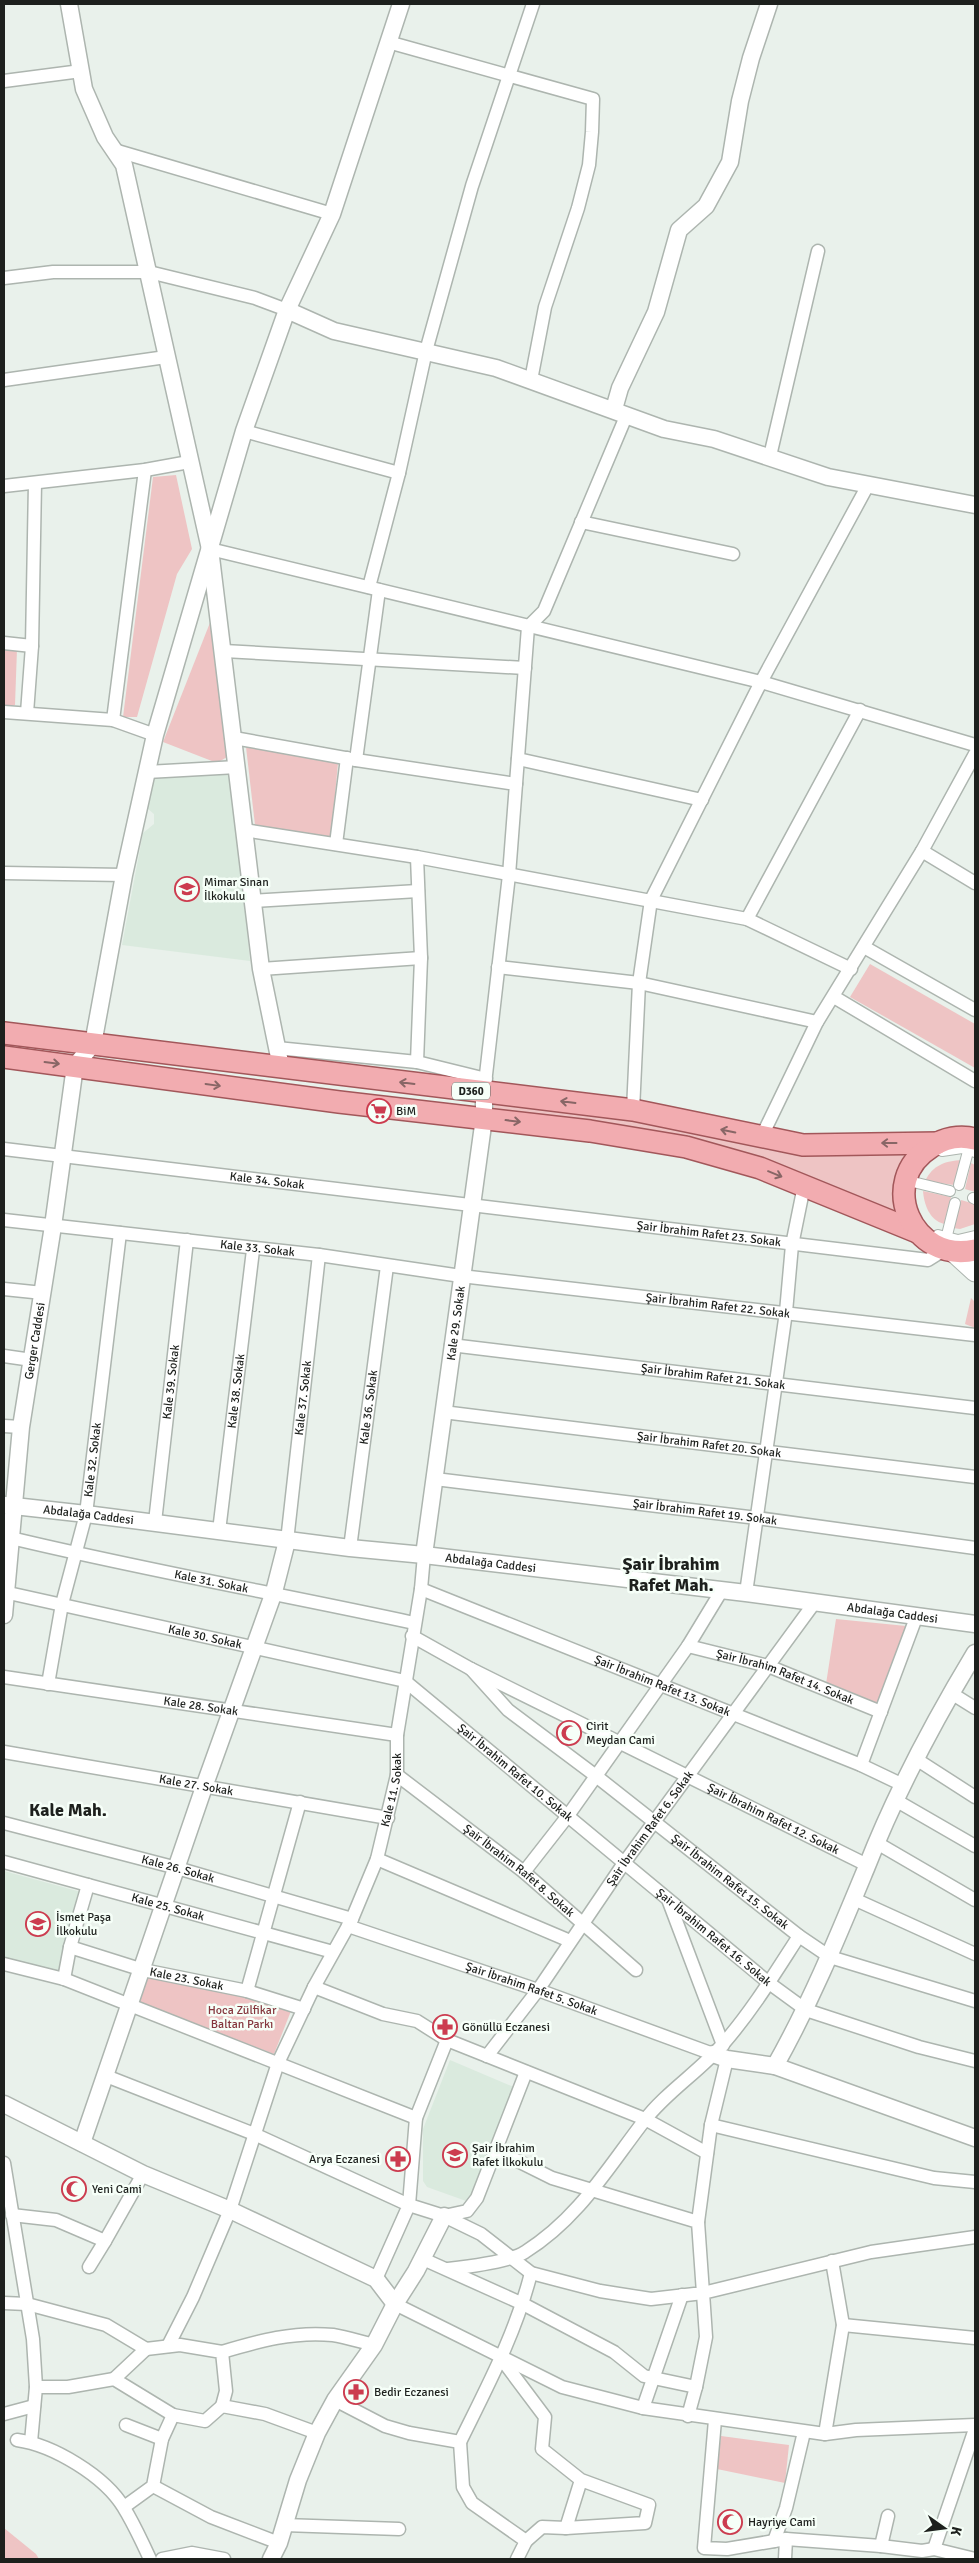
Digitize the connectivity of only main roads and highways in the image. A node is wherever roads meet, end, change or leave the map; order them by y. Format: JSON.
{"nodes":[{"id":1,"x":4,"y":1033,"type":"edge"},
{"id":2,"x":4,"y":1057,"type":"edge"},
{"id":3,"x":973,"y":1142,"type":"edge"},
{"id":4,"x":938,"y":1143,"type":"junction"},
{"id":5,"x":917,"y":1232,"type":"junction"},
{"id":6,"x":947,"y":1246,"type":"junction"},
{"id":7,"x":975,"y":1250,"type":"edge"},
{"id":8,"x":975,"y":1272,"type":"edge"}],
"edges":[{"from":4,"to":1,"type":"main road","number":"D360","one_way":true},
{"from":2,"to":5,"type":"main road","number":"D360","one_way":true},
{"from":3,"to":4,"type":"main road"},
{"from":4,"to":5,"type":"main road"},
{"from":5,"to":6,"type":"main road"},
{"from":6,"to":7,"type":"main road"},
{"from":6,"to":8,"type":"main road"}]}
